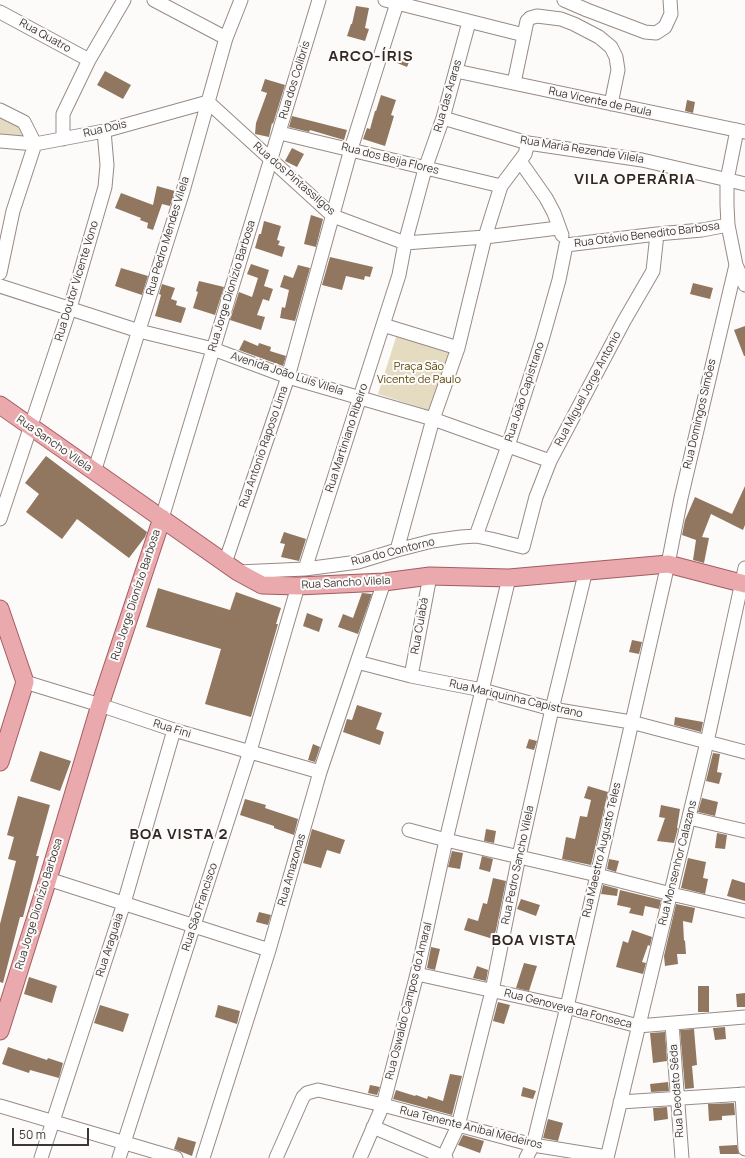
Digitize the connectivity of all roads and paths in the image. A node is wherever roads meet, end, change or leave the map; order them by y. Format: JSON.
{"nodes":[{"id":1,"x":124,"y":0,"type":"edge"},
{"id":2,"x":154,"y":0,"type":"edge"},
{"id":3,"x":241,"y":0,"type":"edge"},
{"id":4,"x":319,"y":0,"type":"edge"},
{"id":5,"x":564,"y":0,"type":"edge"},
{"id":6,"x":670,"y":0,"type":"edge"},
{"id":7,"x":393,"y":1,"type":"edge"},
{"id":8,"x":0,"y":12,"type":"edge"},
{"id":9,"x":469,"y":22,"type":"junction"},
{"id":10,"x":524,"y":35,"type":"junction"},
{"id":11,"x":226,"y":38,"type":"junction"},
{"id":12,"x":89,"y":60,"type":"junction"},
{"id":13,"x":456,"y":71,"type":"junction"},
{"id":14,"x":514,"y":84,"type":"junction"},
{"id":15,"x":208,"y":102,"type":"junction"},
{"id":16,"x":611,"y":104,"type":"junction"},
{"id":17,"x":0,"y":110,"type":"edge"},
{"id":18,"x":443,"y":118,"type":"junction"},
{"id":19,"x":104,"y":131,"type":"junction"},
{"id":20,"x":741,"y":131,"type":"edge"},
{"id":21,"x":280,"y":133,"type":"junction"},
{"id":22,"x":63,"y":139,"type":"junction"},
{"id":23,"x":0,"y":141,"type":"edge"},
{"id":24,"x":528,"y":143,"type":"junction"},
{"id":25,"x":35,"y":144,"type":"junction"},
{"id":26,"x":351,"y":149,"type":"junction"},
{"id":27,"x":271,"y":160,"type":"junction"},
{"id":28,"x":520,"y":161,"type":"junction"},
{"id":29,"x":425,"y":169,"type":"junction"},
{"id":30,"x":727,"y":180,"type":"junction"},
{"id":31,"x":745,"y":184,"type":"edge"},
{"id":32,"x":501,"y":186,"type":"junction"},
{"id":33,"x":333,"y":216,"type":"junction"},
{"id":34,"x":728,"y":225,"type":"junction"},
{"id":35,"x":558,"y":228,"type":"junction"},
{"id":36,"x":657,"y":234,"type":"junction"},
{"id":37,"x":485,"y":237,"type":"junction"},
{"id":38,"x":405,"y":243,"type":"junction"},
{"id":39,"x":566,"y":245,"type":"junction"},
{"id":40,"x":736,"y":265,"type":"junction"},
{"id":41,"x":0,"y":273,"type":"edge"},
{"id":42,"x":745,"y":285,"type":"edge"},
{"id":43,"x":0,"y":286,"type":"edge"},
{"id":44,"x":70,"y":308,"type":"junction"},
{"id":45,"x":383,"y":325,"type":"junction"},
{"id":46,"x":139,"y":331,"type":"junction"},
{"id":47,"x":458,"y":348,"type":"junction"},
{"id":48,"x":213,"y":349,"type":"junction"},
{"id":49,"x":288,"y":377,"type":"junction"},
{"id":50,"x":359,"y":398,"type":"junction"},
{"id":51,"x":0,"y":406,"type":"edge"},
{"id":52,"x":433,"y":419,"type":"junction"},
{"id":53,"x":31,"y":427,"type":"junction"},
{"id":54,"x":508,"y":446,"type":"junction"},
{"id":55,"x":550,"y":461,"type":"junction"},
{"id":56,"x":94,"y":472,"type":"junction"},
{"id":57,"x":162,"y":518,"type":"junction"},
{"id":58,"x":0,"y":520,"type":"edge"},
{"id":59,"x":476,"y":536,"type":"junction"},
{"id":60,"x":523,"y":547,"type":"joint"},
{"id":61,"x":397,"y":550,"type":"junction"},
{"id":62,"x":668,"y":564,"type":"junction"},
{"id":63,"x":232,"y":567,"type":"junction"},
{"id":64,"x":305,"y":569,"type":"junction"},
{"id":65,"x":586,"y":570,"type":"junction"},
{"id":66,"x":430,"y":576,"type":"junction"},
{"id":67,"x":509,"y":578,"type":"junction"},
{"id":68,"x":744,"y":578,"type":"edge"},
{"id":69,"x":384,"y":582,"type":"junction"},
{"id":70,"x":298,"y":586,"type":"junction"},
{"id":71,"x":0,"y":609,"type":"edge"},
{"id":72,"x":357,"y":662,"type":"junction"},
{"id":73,"x":411,"y":676,"type":"junction"},
{"id":74,"x":25,"y":682,"type":"junction"},
{"id":75,"x":482,"y":690,"type":"junction"},
{"id":76,"x":100,"y":705,"type":"junction"},
{"id":77,"x":552,"y":709,"type":"junction"},
{"id":78,"x":631,"y":722,"type":"junction"},
{"id":79,"x":174,"y":730,"type":"junction"},
{"id":80,"x":707,"y":742,"type":"junction"},
{"id":81,"x":250,"y":751,"type":"junction"},
{"id":82,"x":745,"y":752,"type":"edge"},
{"id":83,"x":0,"y":762,"type":"edge"},
{"id":84,"x":320,"y":772,"type":"junction"},
{"id":85,"x":689,"y":818,"type":"junction"},
{"id":86,"x":409,"y":830,"type":"dead end"},
{"id":87,"x":745,"y":831,"type":"edge"},
{"id":88,"x":446,"y":840,"type":"junction"},
{"id":89,"x":519,"y":856,"type":"junction"},
{"id":90,"x":597,"y":875,"type":"junction"},
{"id":91,"x":48,"y":879,"type":"junction"},
{"id":92,"x":670,"y":894,"type":"junction"},
{"id":93,"x":124,"y":902,"type":"junction"},
{"id":94,"x":745,"y":911,"type":"edge"},
{"id":95,"x":194,"y":926,"type":"junction"},
{"id":96,"x":269,"y":950,"type":"junction"},
{"id":97,"x":417,"y":974,"type":"junction"},
{"id":98,"x":492,"y":990,"type":"junction"},
{"id":99,"x":567,"y":1007,"type":"junction"},
{"id":100,"x":745,"y":1017,"type":"edge"},
{"id":101,"x":672,"y":1024,"type":"junction"},
{"id":102,"x":638,"y":1026,"type":"junction"},
{"id":103,"x":0,"y":1031,"type":"edge"},
{"id":104,"x":744,"y":1094,"type":"edge"},
{"id":105,"x":678,"y":1099,"type":"junction"},
{"id":106,"x":620,"y":1102,"type":"junction"},
{"id":107,"x":383,"y":1105,"type":"junction"},
{"id":108,"x":0,"y":1106,"type":"edge"},
{"id":109,"x":52,"y":1121,"type":"junction"},
{"id":110,"x":458,"y":1126,"type":"junction"},
{"id":111,"x":373,"y":1128,"type":"junction"},
{"id":112,"x":124,"y":1142,"type":"junction"},
{"id":113,"x":532,"y":1145,"type":"junction"},
{"id":114,"x":745,"y":1149,"type":"edge"},
{"id":115,"x":41,"y":1158,"type":"edge"},
{"id":116,"x":119,"y":1158,"type":"edge"},
{"id":117,"x":176,"y":1158,"type":"edge"},
{"id":118,"x":203,"y":1158,"type":"edge"},
{"id":119,"x":276,"y":1158,"type":"edge"},
{"id":120,"x":360,"y":1158,"type":"edge"},
{"id":121,"x":444,"y":1158,"type":"edge"},
{"id":122,"x":526,"y":1158,"type":"edge"},
{"id":123,"x":607,"y":1158,"type":"edge"},
{"id":124,"x":682,"y":1158,"type":"edge"}],
"edges":[{"from":1,"to":12,"type":"street"},
{"from":2,"to":11,"type":"street"},
{"from":3,"to":11,"type":"street","name":"Rua Pedro Mendes Vilela"},
{"from":4,"to":21,"type":"street","name":"Rua dos Colibrís"},
{"from":5,"to":6,"type":"street"},
{"from":7,"to":9,"type":"street"},
{"from":7,"to":26,"type":"street","name":"Rua Antonio Raposo Lima"},
{"from":8,"to":12,"type":"street","name":"Rua Quatro"},
{"from":9,"to":10,"type":"street"},
{"from":9,"to":13,"type":"street","name":"Rua das Araras"},
{"from":10,"to":14,"type":"street"},
{"from":10,"to":16,"type":"street"},
{"from":11,"to":15,"type":"street","name":"Rua Pedro Mendes Vilela"},
{"from":12,"to":22,"type":"street"},
{"from":13,"to":14,"type":"street","name":"Rua Vicente de Paula"},
{"from":13,"to":18,"type":"street","name":"Rua das Araras"},
{"from":14,"to":16,"type":"street","name":"Rua Vicente de Paula"},
{"from":15,"to":19,"type":"street","name":"Rua Dois"},
{"from":15,"to":27,"type":"street","name":"Rua dos Pintassilgos"},
{"from":15,"to":46,"type":"street","name":"Rua Pedro Mendes Vilela"},
{"from":16,"to":20,"type":"street","name":"Rua Vicente de Paula"},
{"from":17,"to":25,"type":"street"},
{"from":18,"to":24,"type":"street","name":"Rua Maria Rezende Vilela"},
{"from":18,"to":29,"type":"street","name":"Rua das Araras"},
{"from":19,"to":22,"type":"street","name":"Rua Dois"},
{"from":19,"to":44,"type":"street","name":"Rua Doutor Vicente Vono"},
{"from":20,"to":30,"type":"street"},
{"from":21,"to":26,"type":"street","name":"Rua dos Beija Flores"},
{"from":21,"to":27,"type":"street","name":"Rua dos Colibrís"},
{"from":22,"to":25,"type":"street","name":"Rua Dois"},
{"from":23,"to":25,"type":"street","name":"Rua Dois"},
{"from":24,"to":28,"type":"street"},
{"from":24,"to":30,"type":"street","name":"Rua Maria Rezende Vilela"},
{"from":25,"to":41,"type":"street"},
{"from":26,"to":29,"type":"street","name":"Rua dos Beija Flores"},
{"from":26,"to":33,"type":"street","name":"Rua Antonio Raposo Lima"},
{"from":27,"to":33,"type":"street","name":"Rua dos Pintassilgos"},
{"from":27,"to":48,"type":"street","name":"Rua Jorge Dionízio Barbosa"},
{"from":28,"to":32,"type":"street"},
{"from":28,"to":35,"type":"street"},
{"from":29,"to":32,"type":"street","name":"Rua dos Beija Flores"},
{"from":29,"to":38,"type":"street","name":"Rua Martiniano Ribeiro"},
{"from":30,"to":31,"type":"street","name":"Rua Maria Rezende Vilela"},
{"from":30,"to":34,"type":"street"},
{"from":32,"to":37,"type":"street"},
{"from":33,"to":38,"type":"street","name":"Rua dos Pintassilgos"},
{"from":33,"to":49,"type":"street","name":"Rua Antonio Raposo Lima"},
{"from":34,"to":36,"type":"street","name":"Rua Otávio Benedito Barbosa"},
{"from":34,"to":40,"type":"street"},
{"from":35,"to":37,"type":"street","name":"Rua dos Pintassilgos"},
{"from":35,"to":39,"type":"street"},
{"from":36,"to":39,"type":"street","name":"Rua Otávio Benedito Barbosa"},
{"from":36,"to":55,"type":"street","name":"Rua Miguel Jorge Antonio"},
{"from":37,"to":38,"type":"street","name":"Rua dos Pintassilgos"},
{"from":37,"to":47,"type":"street"},
{"from":38,"to":45,"type":"street","name":"Rua Martiniano Ribeiro"},
{"from":39,"to":54,"type":"street","name":"Rua João Capistrano"},
{"from":40,"to":42,"type":"street"},
{"from":40,"to":62,"type":"street","name":"Rua Domingos Simões"},
{"from":43,"to":44,"type":"street","name":"Avenida João Luís Vilela"},
{"from":44,"to":46,"type":"street","name":"Avenida João Luís Vilela"},
{"from":44,"to":53,"type":"street","name":"Rua Doutor Vicente Vono"},
{"from":45,"to":47,"type":"street"},
{"from":45,"to":50,"type":"street","name":"Rua Martiniano Ribeiro"},
{"from":46,"to":48,"type":"street","name":"Avenida João Luís Vilela"},
{"from":46,"to":56,"type":"street","name":"Rua Pedro Mendes Vilela"},
{"from":47,"to":52,"type":"street"},
{"from":48,"to":49,"type":"street","name":"Avenida João Luís Vilela"},
{"from":48,"to":57,"type":"street","name":"Rua Jorge Dionízio Barbosa"},
{"from":49,"to":50,"type":"street","name":"Avenida João Luís Vilela"},
{"from":49,"to":63,"type":"street","name":"Rua Antonio Raposo Lima"},
{"from":50,"to":52,"type":"street","name":"Avenida João Luís Vilela"},
{"from":50,"to":64,"type":"street","name":"Rua Martiniano Ribeiro"},
{"from":51,"to":53,"type":"main road","name":"Rua Sancho Vilela"},
{"from":52,"to":54,"type":"street","name":"Avenida João Luís Vilela"},
{"from":52,"to":61,"type":"street"},
{"from":53,"to":56,"type":"main road","name":"Rua Sancho Vilela"},
{"from":53,"to":58,"type":"street","name":"Rua Doutor Vicente Vono"},
{"from":54,"to":55,"type":"street","name":"Avenida João Luís Vilela"},
{"from":54,"to":59,"type":"street","name":"Rua João Capistrano"},
{"from":55,"to":60,"type":"street","name":"Rua Miguel Jorge Antonio"},
{"from":56,"to":57,"type":"main road","name":"Rua Sancho Vilela"},
{"from":57,"to":63,"type":"main road","name":"Rua Sancho Vilela"},
{"from":57,"to":76,"type":"main road","name":"Rua Jorge Dionízio Barbosa"},
{"from":59,"to":60,"type":"street","name":"Rua do Contorno"},
{"from":59,"to":61,"type":"street","name":"Rua do Contorno"},
{"from":61,"to":64,"type":"street","name":"Rua do Contorno"},
{"from":62,"to":65,"type":"main road","name":"Rua Sancho Vilela"},
{"from":62,"to":68,"type":"main road","name":"Rua Sancho Vilela"},
{"from":62,"to":78,"type":"street","name":"Rua Maestro Augusto Teles"},
{"from":63,"to":64,"type":"street","name":"Rua do Contorno"},
{"from":63,"to":70,"type":"main road","name":"Rua Sancho Vilela"},
{"from":65,"to":67,"type":"main road","name":"Rua Sancho Vilela"},
{"from":65,"to":77,"type":"street","name":"Rua Pedro Sancho Vilela"},
{"from":66,"to":67,"type":"main road","name":"Rua Sancho Vilela"},
{"from":66,"to":69,"type":"main road","name":"Rua Sancho Vilela"},
{"from":66,"to":73,"type":"street","name":"Rua Cuiabá"},
{"from":67,"to":75,"type":"street","name":"Rua Oswaldo Campos do Amaral"},
{"from":68,"to":80,"type":"street","name":"Rua Monsenhor Calazans"},
{"from":69,"to":70,"type":"main road","name":"Rua Sancho Vilela"},
{"from":69,"to":72,"type":"street","name":"Rua Amazonas"},
{"from":70,"to":81,"type":"street","name":"Rua São Francisco"},
{"from":71,"to":74,"type":"main road"},
{"from":72,"to":73,"type":"street","name":"Rua Mariquinha Capistrano"},
{"from":72,"to":84,"type":"street","name":"Rua Amazonas"},
{"from":73,"to":75,"type":"street","name":"Rua Mariquinha Capistrano"},
{"from":74,"to":76,"type":"street","name":"Rua Fini"},
{"from":74,"to":83,"type":"main road"},
{"from":75,"to":77,"type":"street","name":"Rua Mariquinha Capistrano"},
{"from":75,"to":88,"type":"street","name":"Rua Oswaldo Campos do Amaral"},
{"from":76,"to":79,"type":"street","name":"Rua Fini"},
{"from":76,"to":91,"type":"main road","name":"Rua Jorge Dionízio Barbosa"},
{"from":77,"to":78,"type":"street","name":"Rua Mariquinha Capistrano"},
{"from":77,"to":89,"type":"street","name":"Rua Pedro Sancho Vilela"},
{"from":78,"to":80,"type":"street","name":"Rua Mariquinha Capistrano"},
{"from":78,"to":90,"type":"street","name":"Rua Maestro Augusto Teles"},
{"from":79,"to":81,"type":"street","name":"Rua Fini"},
{"from":79,"to":93,"type":"street","name":"Rua Araguaia"},
{"from":80,"to":82,"type":"street","name":"Rua Mariquinha Capistrano"},
{"from":80,"to":85,"type":"street","name":"Rua Monsenhor Calazans"},
{"from":81,"to":84,"type":"street","name":"Rua Fini"},
{"from":81,"to":95,"type":"street","name":"Rua São Francisco"},
{"from":84,"to":96,"type":"street","name":"Rua Amazonas"},
{"from":85,"to":87,"type":"street"},
{"from":85,"to":92,"type":"street","name":"Rua Monsenhor Calazans"},
{"from":86,"to":88,"type":"street"},
{"from":88,"to":89,"type":"street"},
{"from":88,"to":97,"type":"street","name":"Rua Oswaldo Campos do Amaral"},
{"from":89,"to":90,"type":"street"},
{"from":89,"to":98,"type":"street","name":"Rua Pedro Sancho Vilela"},
{"from":90,"to":92,"type":"street"},
{"from":90,"to":99,"type":"street","name":"Rua Maestro Augusto Teles"},
{"from":91,"to":93,"type":"street"},
{"from":91,"to":103,"type":"main road","name":"Rua Jorge Dionízio Barbosa"},
{"from":92,"to":94,"type":"street"},
{"from":92,"to":102,"type":"street","name":"Rua Monsenhor Calazans"},
{"from":93,"to":95,"type":"street"},
{"from":93,"to":109,"type":"street","name":"Rua Araguaia"},
{"from":95,"to":96,"type":"street"},
{"from":95,"to":112,"type":"street","name":"Rua São Francisco"},
{"from":96,"to":118,"type":"street","name":"Rua Amazonas"},
{"from":97,"to":98,"type":"street","name":"Rua Genoveva da Fonseca"},
{"from":97,"to":107,"type":"street","name":"Rua Oswaldo Campos do Amaral"},
{"from":98,"to":99,"type":"street","name":"Rua Genoveva da Fonseca"},
{"from":98,"to":110,"type":"street","name":"Rua Pedro Sancho Vilela"},
{"from":99,"to":102,"type":"street","name":"Rua Genoveva da Fonseca"},
{"from":99,"to":113,"type":"street","name":"Rua Maestro Augusto Teles"},
{"from":100,"to":101,"type":"street","name":"Rua Genoveva da Fonseca"},
{"from":101,"to":102,"type":"street","name":"Rua Genoveva da Fonseca"},
{"from":101,"to":105,"type":"street","name":"Rua Deodato Sêda"},
{"from":102,"to":106,"type":"street","name":"Rua Monsenhor Calazans"},
{"from":104,"to":105,"type":"street"},
{"from":104,"to":114,"type":"street"},
{"from":105,"to":106,"type":"street"},
{"from":105,"to":124,"type":"street","name":"Rua Deodato Sêda"},
{"from":106,"to":123,"type":"street","name":"Rua Monsenhor Calazans"},
{"from":107,"to":110,"type":"street","name":"Rua Tenente Aníbal Medeiros"},
{"from":107,"to":111,"type":"street","name":"Rua Oswaldo Campos do Amaral"},
{"from":107,"to":119,"type":"street","name":"Rua Tenente Aníbal Medeiros"},
{"from":108,"to":109,"type":"street"},
{"from":109,"to":112,"type":"street"},
{"from":109,"to":115,"type":"street","name":"Rua Araguaia"},
{"from":110,"to":113,"type":"street","name":"Rua Tenente Aníbal Medeiros"},
{"from":110,"to":121,"type":"street","name":"Rua Pedro Sancho Vilela"},
{"from":111,"to":120,"type":"street","name":"Rua Oswaldo Campos do Amaral"},
{"from":111,"to":121,"type":"street"},
{"from":112,"to":116,"type":"street","name":"Rua São Francisco"},
{"from":112,"to":117,"type":"street"},
{"from":113,"to":122,"type":"street","name":"Rua Maestro Augusto Teles"},
{"from":113,"to":123,"type":"street","name":"Rua Tenente Aníbal Medeiros"}]}
